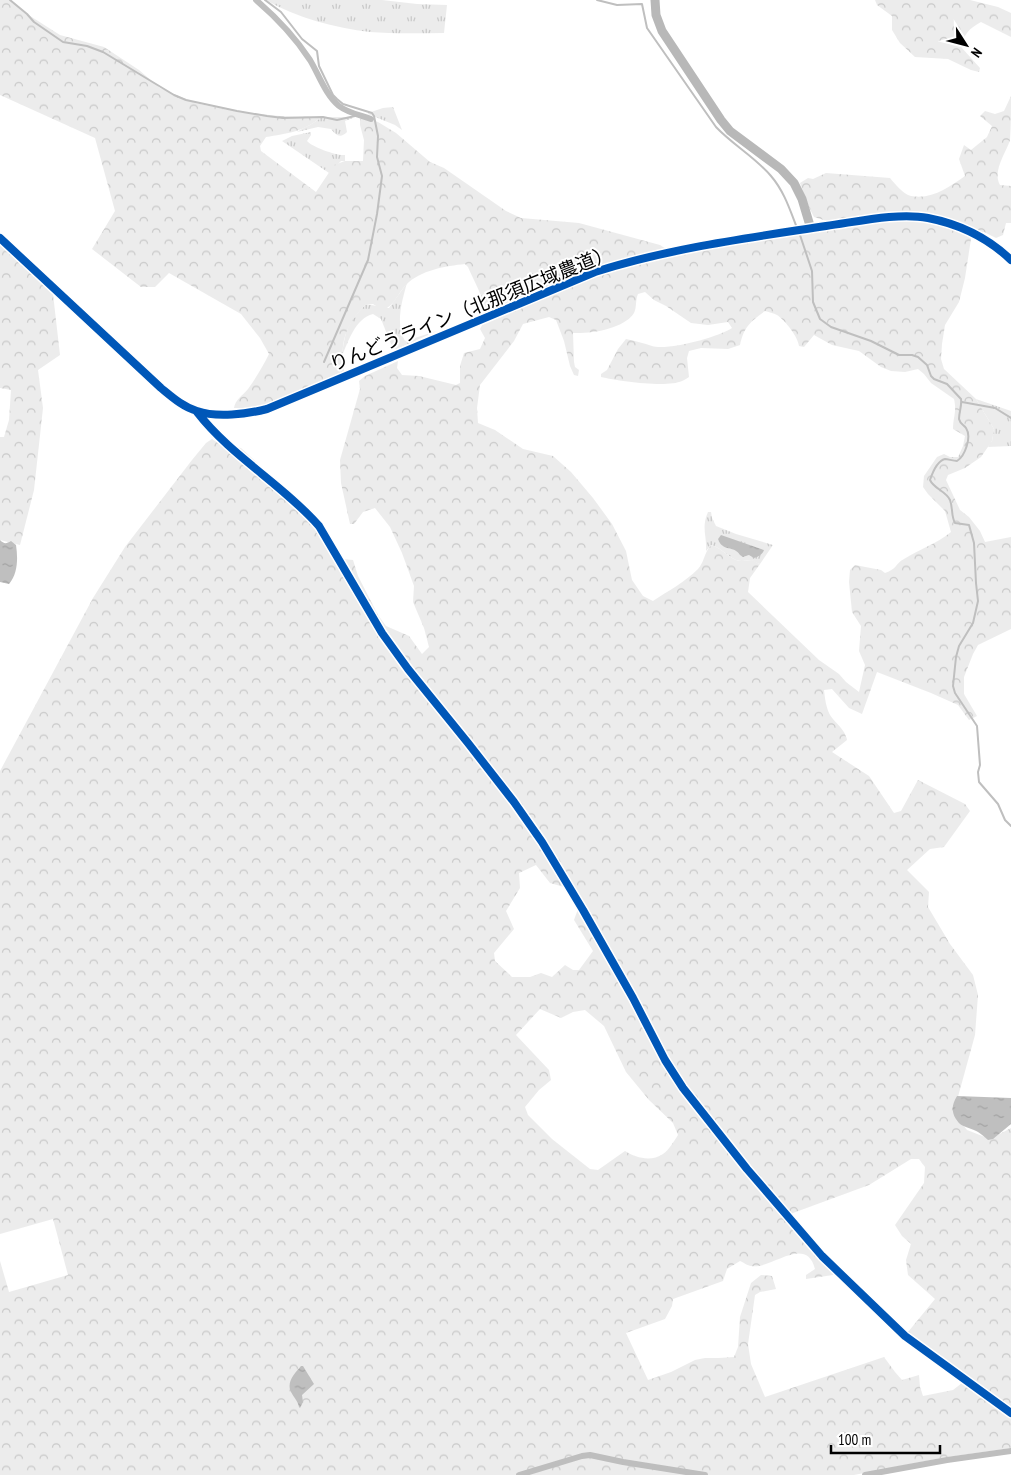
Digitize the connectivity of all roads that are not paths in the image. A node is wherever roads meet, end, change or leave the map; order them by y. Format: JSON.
{"nodes":[{"id":1,"x":256,"y":0,"type":"edge"},
{"id":2,"x":655,"y":0,"type":"edge"},
{"id":3,"x":371,"y":119,"type":"dead end"},
{"id":4,"x":811,"y":229,"type":"junction"},
{"id":5,"x":0,"y":238,"type":"edge"},
{"id":6,"x":1011,"y":260,"type":"edge"},
{"id":7,"x":197,"y":412,"type":"junction"},
{"id":8,"x":1011,"y":1413,"type":"edge"},
{"id":9,"x":1011,"y":1451,"type":"edge"},
{"id":10,"x":519,"y":1475,"type":"edge"},
{"id":11,"x":705,"y":1475,"type":"edge"},
{"id":12,"x":865,"y":1475,"type":"edge"}],
"edges":[{"from":1,"to":3,"type":"street"},
{"from":2,"to":4,"type":"street"},
{"from":4,"to":6,"type":"street","name":"りんどうライン（北那須広域農道）"},
{"from":4,"to":7,"type":"street","name":"りんどうライン（北那須広域農道）"},
{"from":5,"to":7,"type":"street","name":"りんどうライン（北那須広域農道）"},
{"from":7,"to":8,"type":"street"},
{"from":9,"to":12,"type":"street"},
{"from":10,"to":11,"type":"street"}]}
